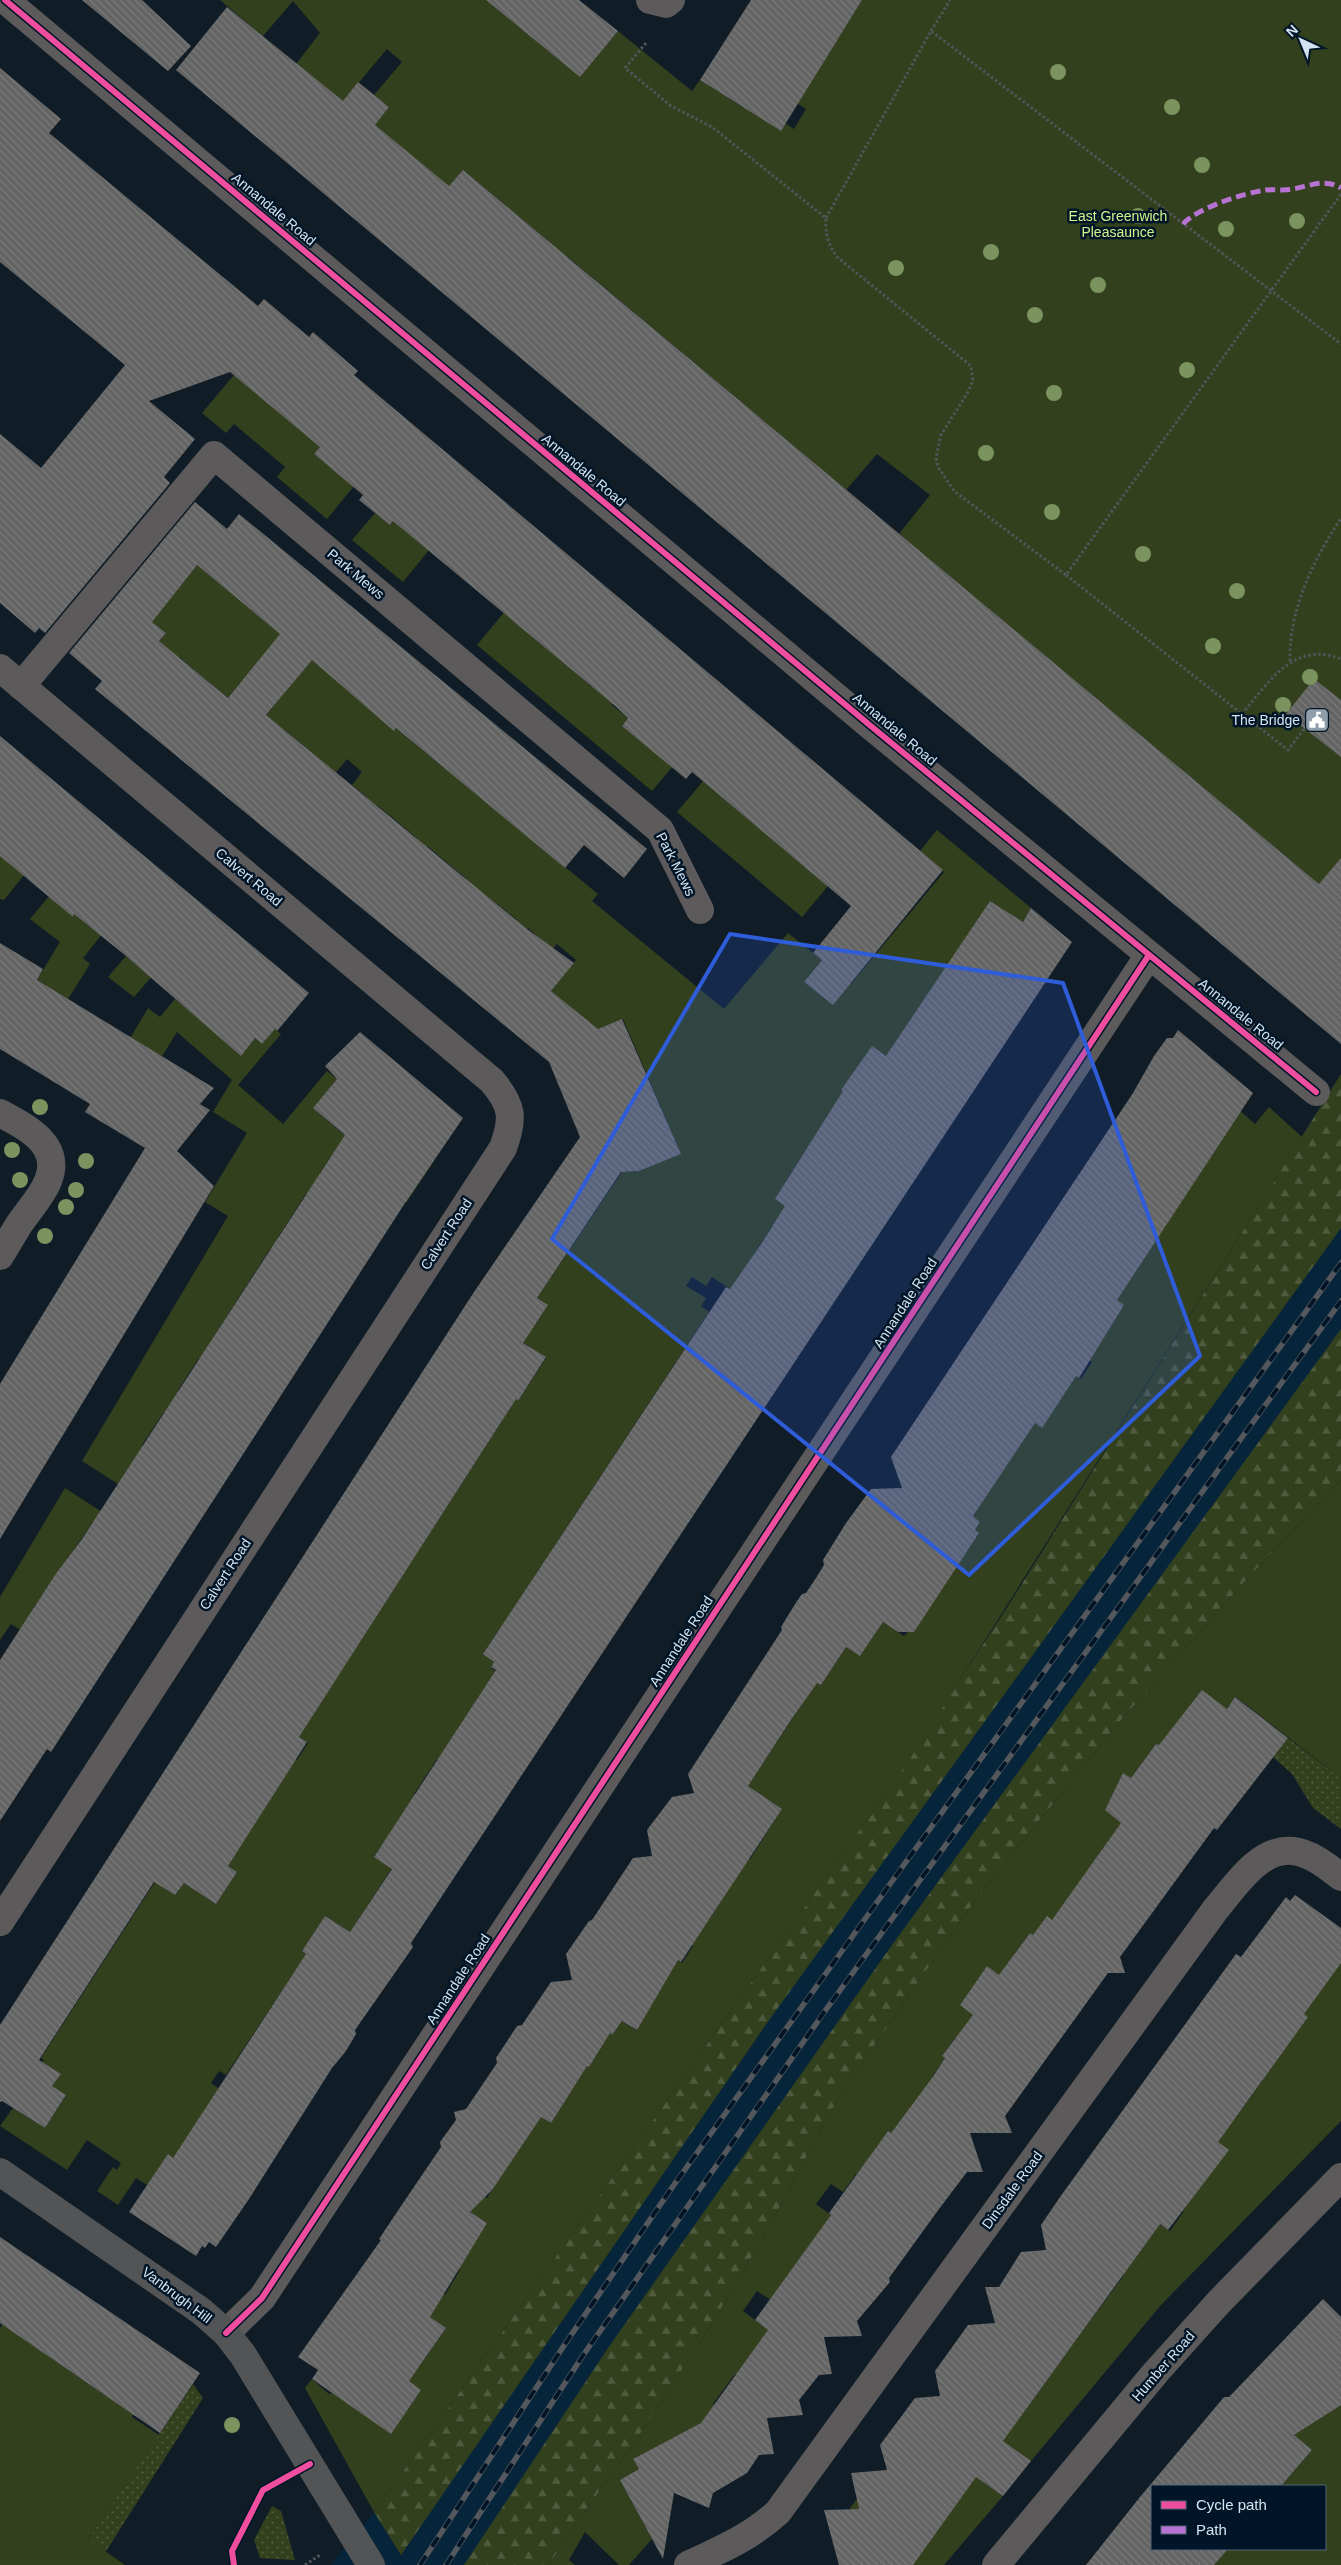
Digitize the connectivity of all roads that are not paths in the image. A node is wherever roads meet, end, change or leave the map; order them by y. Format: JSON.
{"nodes":[{"id":1,"x":5,"y":0,"type":"edge"},
{"id":2,"x":650,"y":0,"type":"edge"},
{"id":3,"x":671,"y":0,"type":"edge"},
{"id":4,"x":0,"y":668,"type":"edge"},
{"id":5,"x":21,"y":686,"type":"junction"},
{"id":6,"x":700,"y":910,"type":"dead end"},
{"id":7,"x":1149,"y":955,"type":"junction"},
{"id":8,"x":1316,"y":1092,"type":"dead end"},
{"id":9,"x":0,"y":1113,"type":"edge"},
{"id":10,"x":0,"y":1256,"type":"edge"},
{"id":11,"x":1341,"y":1877,"type":"edge"},
{"id":12,"x":0,"y":1922,"type":"edge"},
{"id":13,"x":0,"y":2172,"type":"edge"},
{"id":14,"x":1341,"y":2177,"type":"edge"},
{"id":15,"x":226,"y":2333,"type":"junction"},
{"id":16,"x":371,"y":2565,"type":"edge"},
{"id":17,"x":688,"y":2565,"type":"edge"},
{"id":18,"x":996,"y":2565,"type":"edge"}],
"edges":[{"from":1,"to":7,"type":"street","name":"Annandale Road"},
{"from":2,"to":3,"type":"street"},
{"from":4,"to":5,"type":"street","name":"Calvert Road"},
{"from":5,"to":6,"type":"street","name":"Park Mews"},
{"from":5,"to":12,"type":"street","name":"Calvert Road"},
{"from":7,"to":8,"type":"street","name":"Annandale Road"},
{"from":7,"to":15,"type":"street","name":"Annandale Road"},
{"from":9,"to":10,"type":"street"},
{"from":11,"to":17,"type":"street","name":"Dinsdale Road"},
{"from":13,"to":15,"type":"street","name":"Vanbrugh Hill"},
{"from":14,"to":18,"type":"street","name":"Humber Road"},
{"from":15,"to":16,"type":"street","name":"Vanbrugh Hill"}]}
